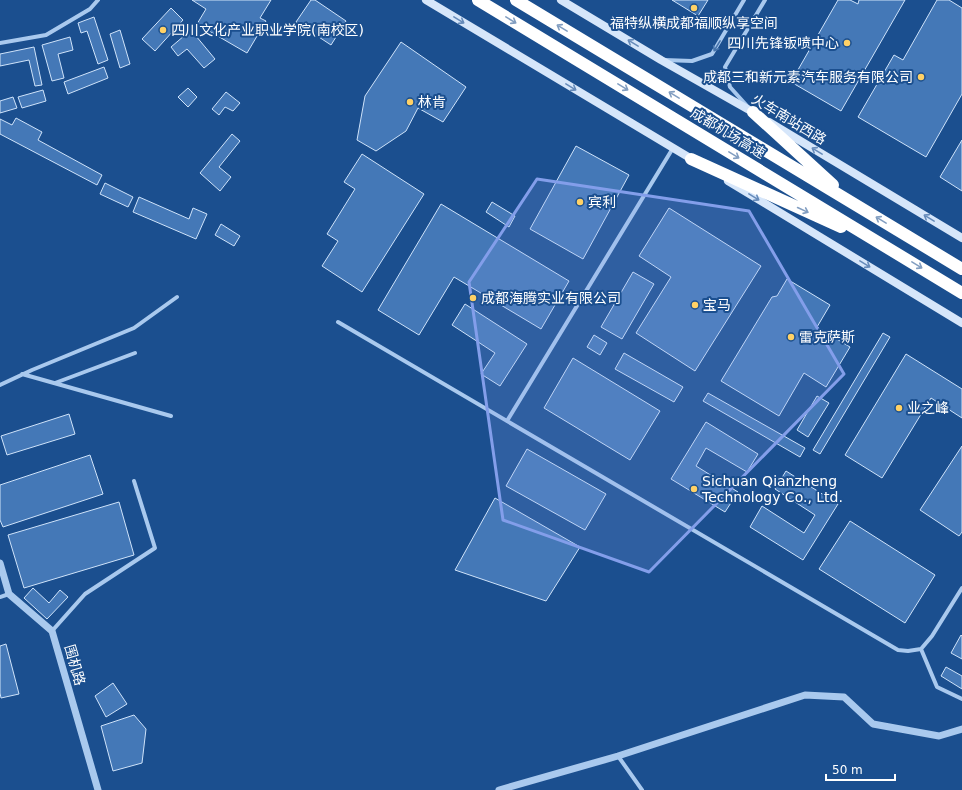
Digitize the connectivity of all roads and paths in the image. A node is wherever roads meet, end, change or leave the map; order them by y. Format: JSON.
{"nodes":[{"id":1,"x":98,"y":0,"type":"edge"},
{"id":2,"x":426,"y":0,"type":"edge"},
{"id":3,"x":478,"y":0,"type":"edge"},
{"id":4,"x":516,"y":0,"type":"edge"},
{"id":5,"x":561,"y":0,"type":"edge"},
{"id":6,"x":744,"y":0,"type":"edge"},
{"id":7,"x":765,"y":0,"type":"edge"},
{"id":8,"x":0,"y":43,"type":"edge"},
{"id":9,"x":661,"y":60,"type":"junction"},
{"id":10,"x":753,"y":112,"type":"junction"},
{"id":11,"x":673,"y":148,"type":"junction"},
{"id":12,"x":691,"y":159,"type":"junction"},
{"id":13,"x":853,"y":203,"type":"junction"},
{"id":14,"x":962,"y":238,"type":"edge"},
{"id":15,"x":894,"y":251,"type":"junction"},
{"id":16,"x":962,"y":269,"type":"edge"},
{"id":17,"x":962,"y":292,"type":"edge"},
{"id":18,"x":177,"y":297,"type":"dead end"},
{"id":19,"x":338,"y":322,"type":"dead end"},
{"id":20,"x":962,"y":323,"type":"edge"},
{"id":21,"x":135,"y":353,"type":"dead end"},
{"id":22,"x":22,"y":374,"type":"junction"},
{"id":23,"x":55,"y":384,"type":"junction"},
{"id":24,"x":0,"y":385,"type":"edge"},
{"id":25,"x":171,"y":416,"type":"dead end"},
{"id":26,"x":507,"y":420,"type":"junction"},
{"id":27,"x":134,"y":481,"type":"dead end"},
{"id":28,"x":0,"y":563,"type":"edge"},
{"id":29,"x":962,"y":588,"type":"edge"},
{"id":30,"x":9,"y":594,"type":"junction"},
{"id":31,"x":0,"y":597,"type":"edge"},
{"id":32,"x":52,"y":631,"type":"junction"},
{"id":33,"x":921,"y":649,"type":"junction"},
{"id":34,"x":962,"y":699,"type":"edge"},
{"id":35,"x":962,"y":729,"type":"edge"},
{"id":36,"x":618,"y":756,"type":"junction"},
{"id":37,"x":98,"y":790,"type":"edge"},
{"id":38,"x":499,"y":790,"type":"edge"},
{"id":39,"x":642,"y":790,"type":"edge"}],
"edges":[{"from":1,"to":8,"type":"street"},
{"from":2,"to":11,"type":"main road","one_way":true},
{"from":3,"to":15,"type":"highway","name":"成都机场高速","one_way":true},
{"from":13,"to":4,"type":"highway","name":"成都机场高速","one_way":true},
{"from":9,"to":5,"type":"main road","name":"火车南站西路","one_way":true},
{"from":6,"to":9,"type":"street","one_way":true},
{"from":7,"to":10,"type":"street"},
{"from":9,"to":10,"type":"main road","name":"火车南站西路"},
{"from":10,"to":13,"type":"highway"},
{"from":14,"to":10,"type":"main road","name":"火车南站西路","one_way":true},
{"from":11,"to":12,"type":"main road"},
{"from":11,"to":26,"type":"street"},
{"from":12,"to":15,"type":"highway","one_way":true},
{"from":12,"to":20,"type":"main road","one_way":true},
{"from":16,"to":13,"type":"highway","name":"成都机场高速","one_way":true},
{"from":15,"to":17,"type":"highway","name":"成都机场高速","one_way":true},
{"from":18,"to":22,"type":"street"},
{"from":19,"to":26,"type":"street"},
{"from":21,"to":23,"type":"street"},
{"from":22,"to":23,"type":"street"},
{"from":22,"to":24,"type":"street"},
{"from":23,"to":25,"type":"street"},
{"from":26,"to":33,"type":"street"},
{"from":27,"to":32,"type":"street"},
{"from":28,"to":30,"type":"street"},
{"from":29,"to":33,"type":"street"},
{"from":30,"to":31,"type":"street"},
{"from":30,"to":32,"type":"street","name":"围机路"},
{"from":32,"to":37,"type":"street","name":"围机路"},
{"from":33,"to":34,"type":"street"},
{"from":35,"to":36,"type":"street"},
{"from":36,"to":38,"type":"street"},
{"from":36,"to":39,"type":"street"}]}
